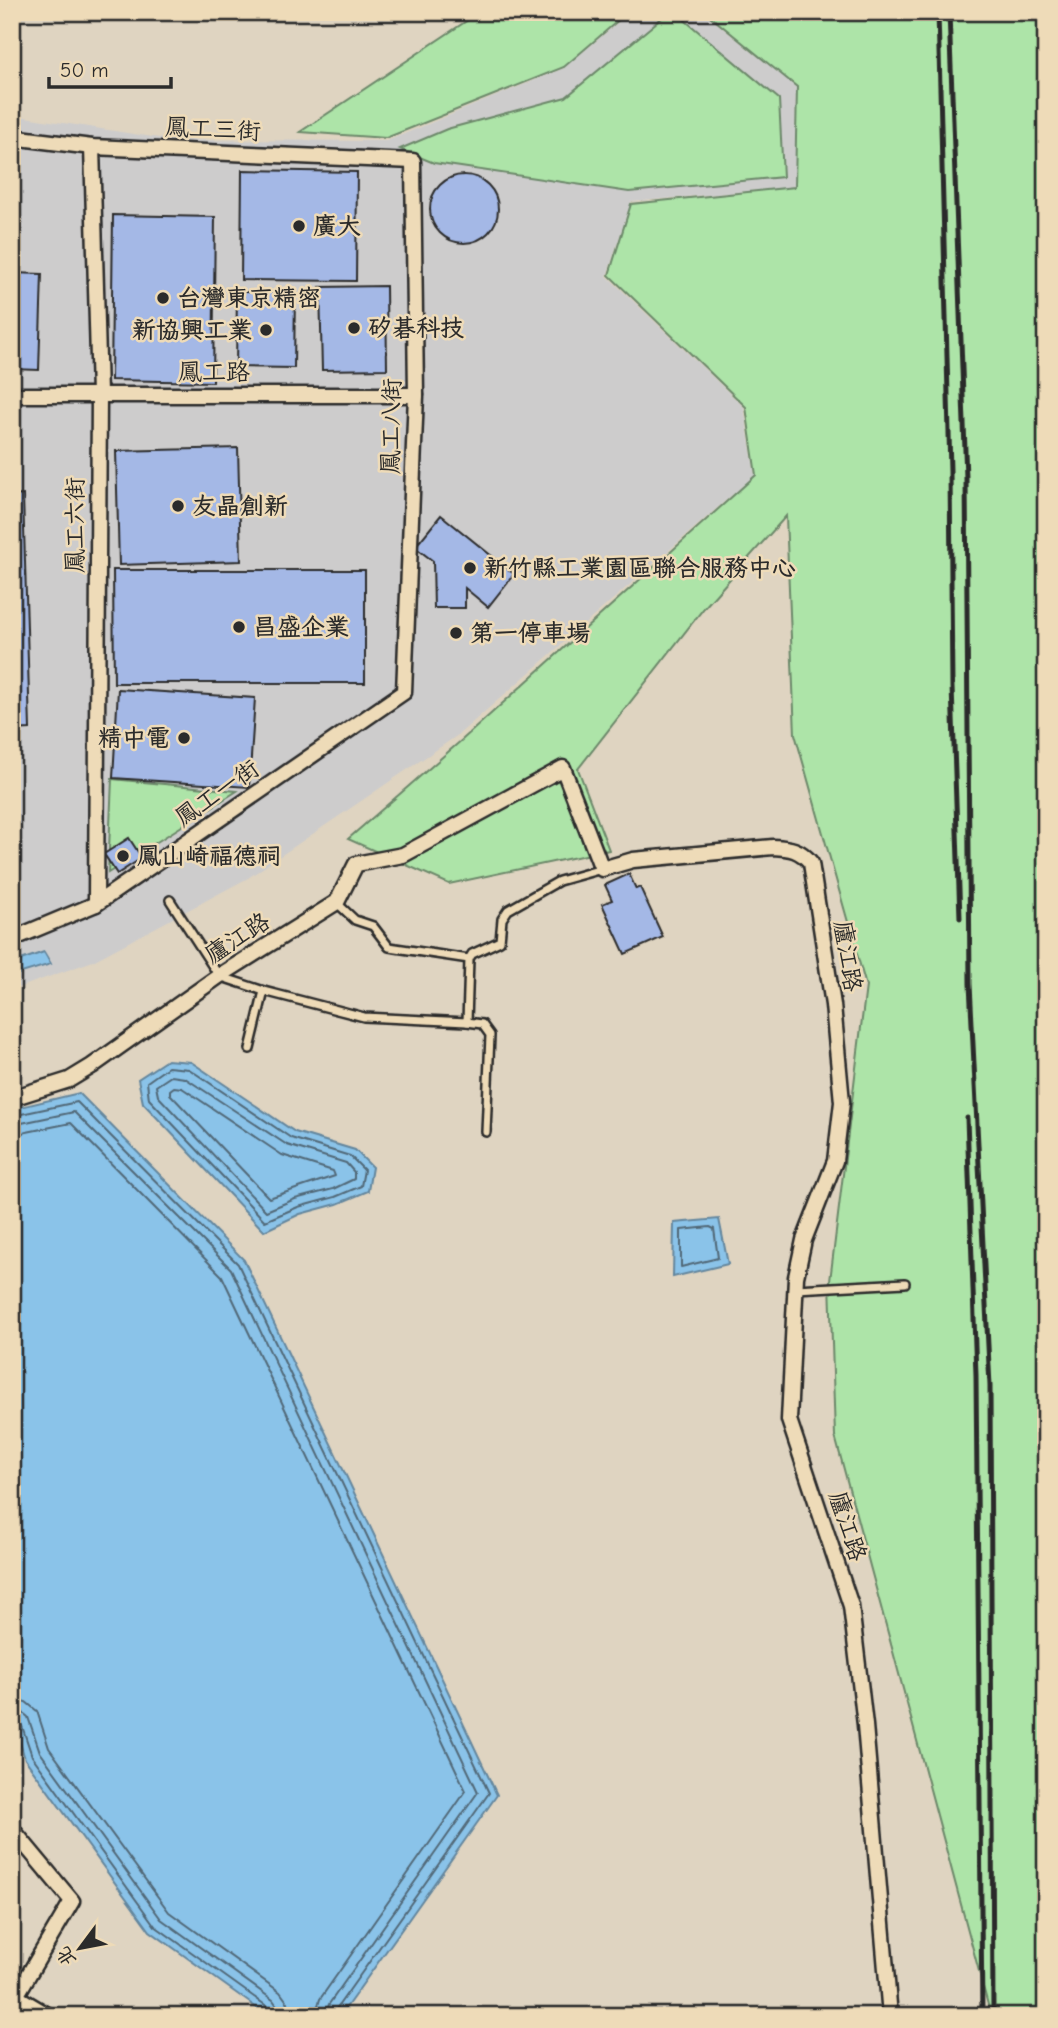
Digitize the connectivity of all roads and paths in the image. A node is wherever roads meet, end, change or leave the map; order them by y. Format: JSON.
{"nodes":[{"id":1,"x":12,"y":137,"type":"edge"},
{"id":2,"x":92,"y":147,"type":"junction"},
{"id":3,"x":413,"y":161,"type":"joint"},
{"id":4,"x":99,"y":394,"type":"junction"},
{"id":5,"x":12,"y":395,"type":"edge"},
{"id":6,"x":416,"y":395,"type":"junction"},
{"id":7,"x":404,"y":692,"type":"joint"},
{"id":8,"x":602,"y":869,"type":"junction"},
{"id":9,"x":170,"y":900,"type":"dead end"},
{"id":10,"x":337,"y":902,"type":"junction"},
{"id":11,"x":96,"y":904,"type":"junction"},
{"id":12,"x":12,"y":939,"type":"edge"},
{"id":13,"x":469,"y":958,"type":"junction"},
{"id":14,"x":219,"y":976,"type":"junction"},
{"id":15,"x":264,"y":991,"type":"junction"},
{"id":16,"x":467,"y":1022,"type":"junction"},
{"id":17,"x":250,"y":1049,"type":"dead end"},
{"id":18,"x":12,"y":1098,"type":"edge"},
{"id":19,"x":486,"y":1132,"type":"dead end"},
{"id":20,"x":905,"y":1283,"type":"dead end"},
{"id":21,"x":795,"y":1289,"type":"junction"},
{"id":22,"x":14,"y":1833,"type":"edge"},
{"id":23,"x":14,"y":1998,"type":"edge"},
{"id":24,"x":49,"y":2016,"type":"edge"},
{"id":25,"x":890,"y":2016,"type":"edge"}],
"edges":[{"from":1,"to":2,"type":"street","name":"鳳工三街"},
{"from":2,"to":3,"type":"street","name":"鳳工三街"},
{"from":2,"to":4,"type":"street","name":"鳳工六街"},
{"from":3,"to":6,"type":"street","name":"鳳工八街"},
{"from":4,"to":5,"type":"street","name":"鳳工路"},
{"from":4,"to":6,"type":"street","name":"鳳工路"},
{"from":4,"to":11,"type":"street","name":"鳳工六街"},
{"from":6,"to":7,"type":"street","name":"鳳工八街"},
{"from":7,"to":11,"type":"street","name":"鳳工一街"},
{"from":8,"to":10,"type":"street"},
{"from":8,"to":13,"type":"lane"},
{"from":8,"to":21,"type":"street","name":"廬江路"},
{"from":9,"to":14,"type":"lane"},
{"from":10,"to":13,"type":"lane"},
{"from":10,"to":14,"type":"street","name":"廬江路"},
{"from":11,"to":12,"type":"street","name":"鳳工一街"},
{"from":13,"to":16,"type":"lane"},
{"from":14,"to":15,"type":"lane"},
{"from":14,"to":18,"type":"street","name":"廬江路"},
{"from":15,"to":16,"type":"lane"},
{"from":15,"to":17,"type":"lane"},
{"from":16,"to":19,"type":"lane"},
{"from":20,"to":21,"type":"lane"},
{"from":21,"to":25,"type":"street","name":"廬江路"},
{"from":22,"to":23,"type":"street"},
{"from":23,"to":24,"type":"street"}]}
